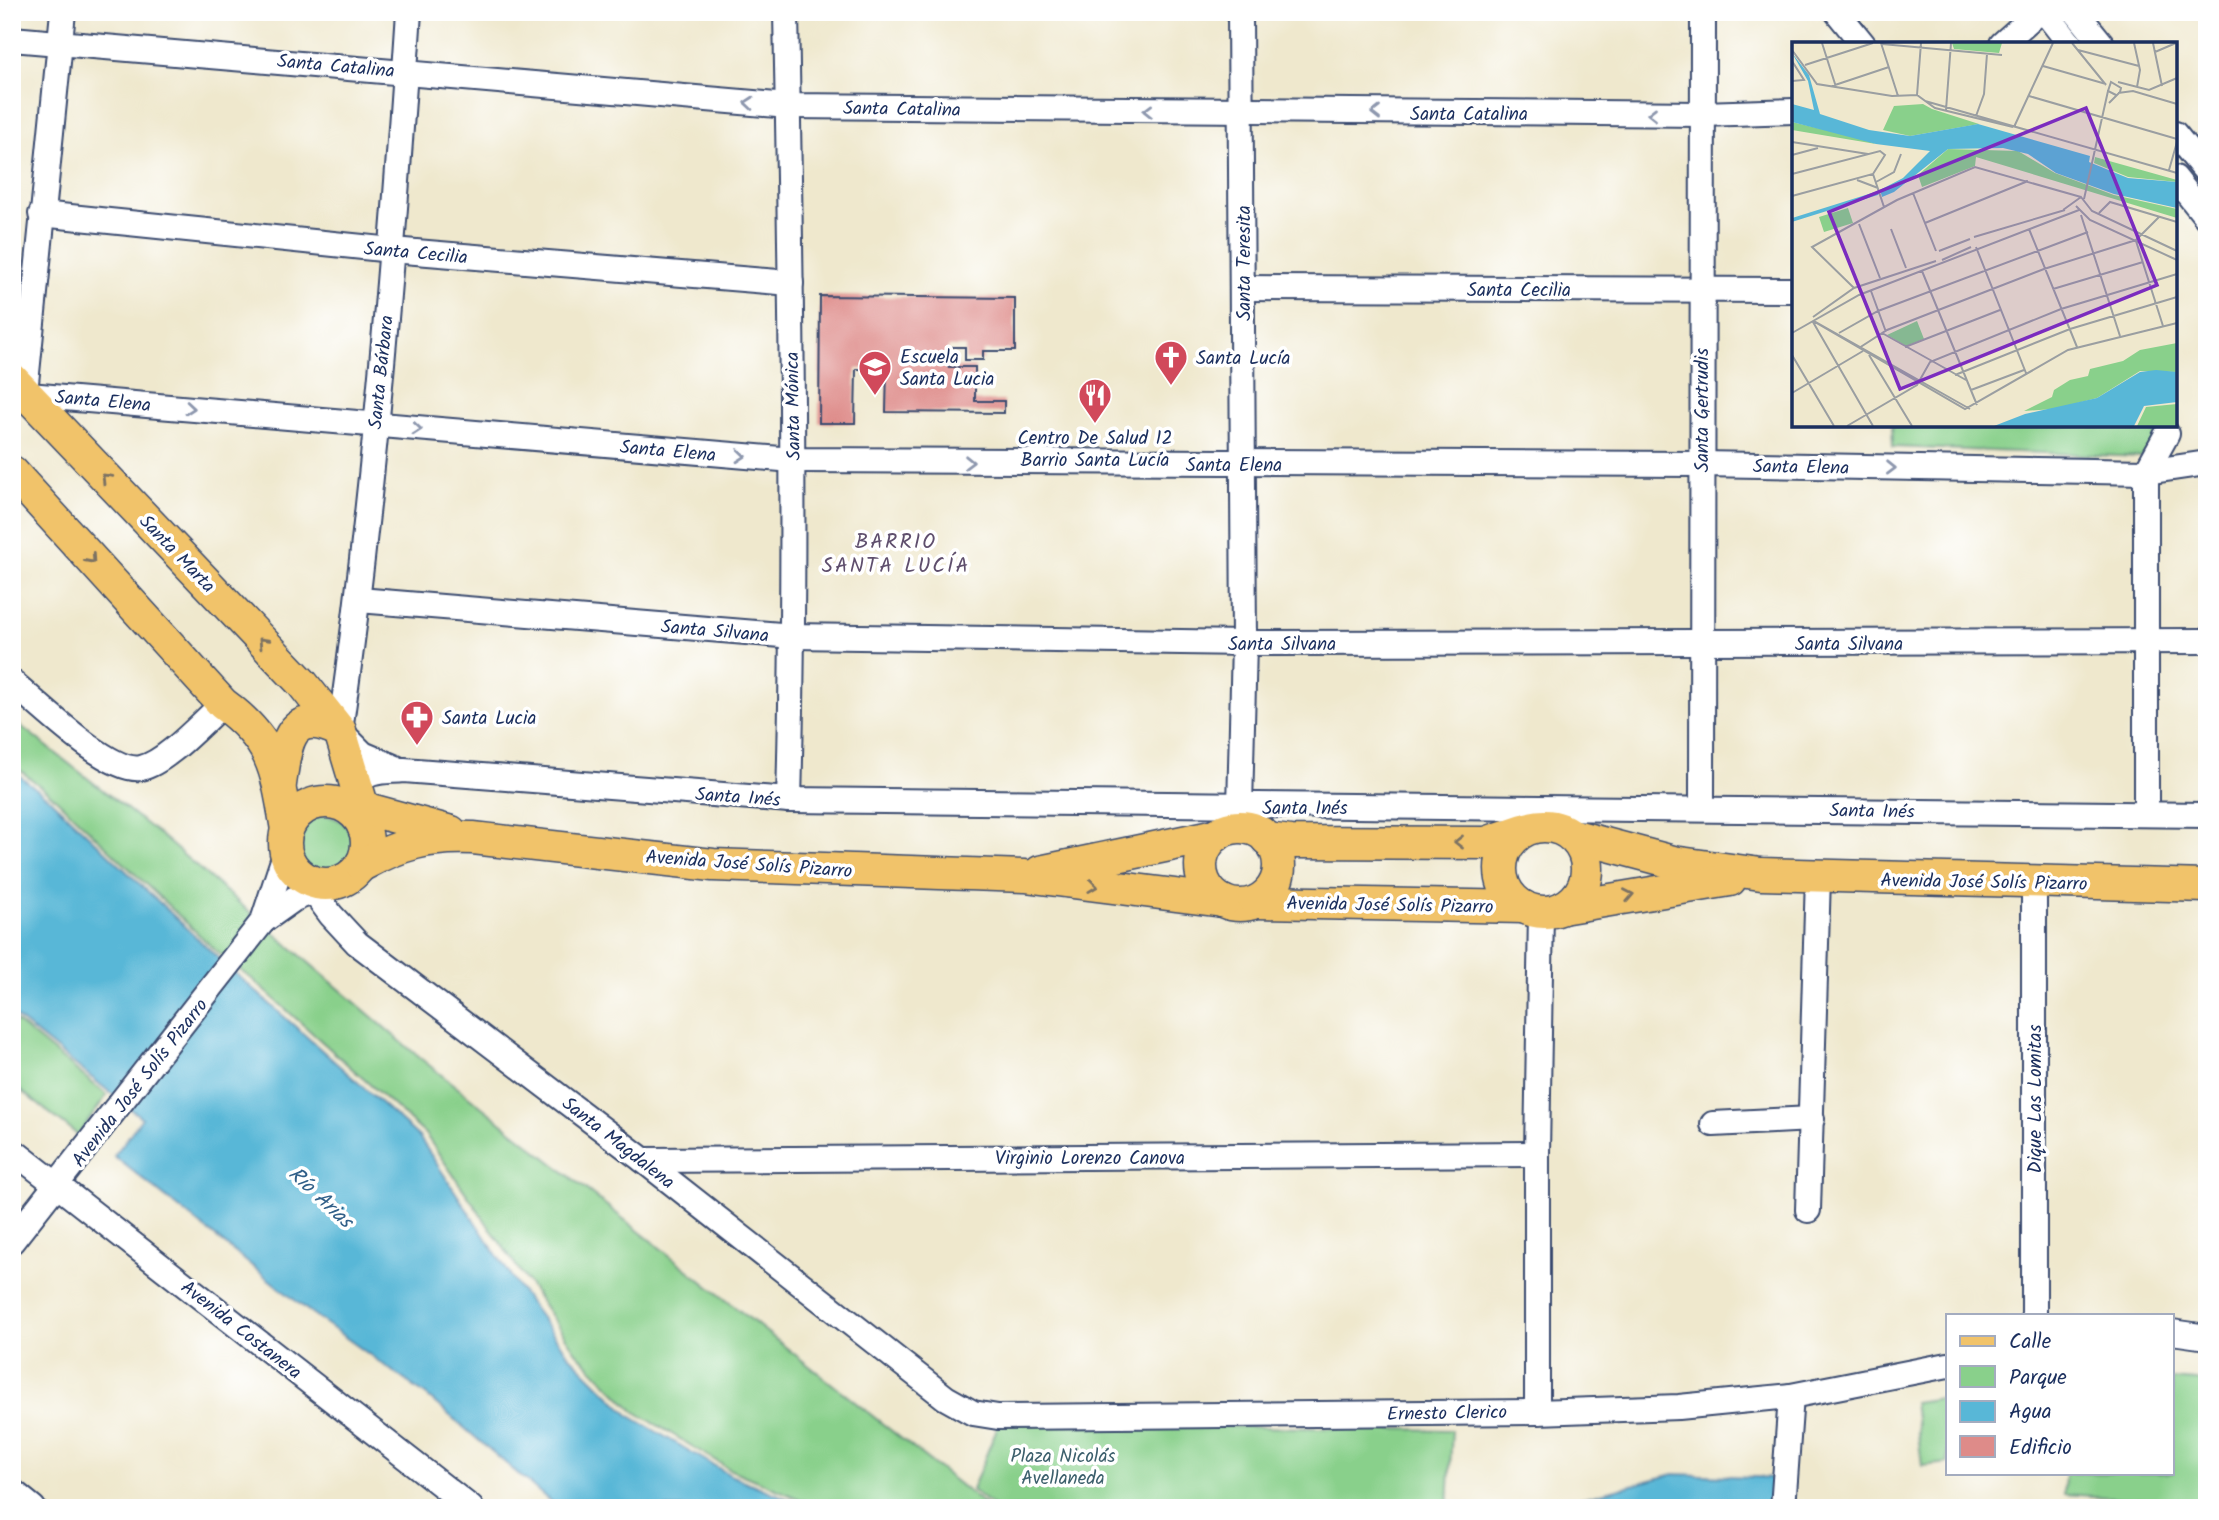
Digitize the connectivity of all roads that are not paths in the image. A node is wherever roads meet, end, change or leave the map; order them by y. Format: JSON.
{"nodes":[{"id":1,"x":63,"y":12,"type":"edge"},
{"id":2,"x":409,"y":12,"type":"edge"},
{"id":3,"x":786,"y":12,"type":"edge"},
{"id":4,"x":1240,"y":12,"type":"edge"},
{"id":5,"x":1703,"y":12,"type":"edge"},
{"id":6,"x":1836,"y":12,"type":"edge"},
{"id":7,"x":2038,"y":12,"type":"edge"},
{"id":8,"x":2045,"y":12,"type":"edge"},
{"id":9,"x":2076,"y":12,"type":"edge"},
{"id":10,"x":12,"y":38,"type":"edge"},
{"id":11,"x":1861,"y":42,"type":"edge"},
{"id":12,"x":2004,"y":42,"type":"edge"},
{"id":13,"x":2068,"y":42,"type":"edge"},
{"id":14,"x":2100,"y":42,"type":"edge"},
{"id":15,"x":61,"y":43,"type":"junction"},
{"id":16,"x":405,"y":71,"type":"junction"},
{"id":17,"x":788,"y":106,"type":"junction"},
{"id":18,"x":1792,"y":111,"type":"edge"},
{"id":19,"x":1242,"y":112,"type":"junction"},
{"id":20,"x":1702,"y":114,"type":"junction"},
{"id":21,"x":2177,"y":136,"type":"edge"},
{"id":22,"x":2207,"y":173,"type":"edge"},
{"id":23,"x":2177,"y":180,"type":"edge"},
{"id":24,"x":41,"y":214,"type":"junction"},
{"id":25,"x":2207,"y":218,"type":"edge"},
{"id":26,"x":392,"y":250,"type":"junction"},
{"id":27,"x":791,"y":283,"type":"junction"},
{"id":28,"x":1244,"y":288,"type":"junction"},
{"id":29,"x":1702,"y":290,"type":"junction"},
{"id":30,"x":1792,"y":290,"type":"edge"},
{"id":31,"x":16,"y":389,"type":"edge"},
{"id":32,"x":375,"y":426,"type":"junction"},
{"id":33,"x":2164,"y":430,"type":"edge"},
{"id":34,"x":793,"y":460,"type":"junction"},
{"id":35,"x":1244,"y":464,"type":"junction"},
{"id":36,"x":1700,"y":464,"type":"junction"},
{"id":37,"x":2199,"y":464,"type":"edge"},
{"id":38,"x":12,"y":472,"type":"edge"},
{"id":39,"x":2146,"y":472,"type":"junction"},
{"id":40,"x":359,"y":600,"type":"junction"},
{"id":41,"x":793,"y":636,"type":"junction"},
{"id":42,"x":2207,"y":641,"type":"edge"},
{"id":43,"x":1244,"y":643,"type":"junction"},
{"id":44,"x":1701,"y":643,"type":"junction"},
{"id":45,"x":2147,"y":643,"type":"junction"},
{"id":46,"x":12,"y":682,"type":"edge"},
{"id":47,"x":302,"y":683,"type":"junction"},
{"id":48,"x":235,"y":713,"type":"junction"},
{"id":49,"x":340,"y":731,"type":"junction"},
{"id":50,"x":404,"y":771,"type":"junction"},
{"id":51,"x":280,"y":786,"type":"junction"},
{"id":52,"x":789,"y":800,"type":"junction"},
{"id":53,"x":357,"y":807,"type":"junction"},
{"id":54,"x":1702,"y":807,"type":"junction"},
{"id":55,"x":2146,"y":814,"type":"junction"},
{"id":56,"x":2207,"y":815,"type":"edge"},
{"id":57,"x":1544,"y":822,"type":"junction"},
{"id":58,"x":1243,"y":828,"type":"junction"},
{"id":59,"x":473,"y":838,"type":"junction"},
{"id":60,"x":362,"y":865,"type":"junction"},
{"id":61,"x":305,"y":866,"type":"junction"},
{"id":62,"x":1761,"y":874,"type":"junction"},
{"id":63,"x":1026,"y":876,"type":"junction"},
{"id":64,"x":1818,"y":877,"type":"junction"},
{"id":65,"x":2034,"y":883,"type":"junction"},
{"id":66,"x":2207,"y":887,"type":"edge"},
{"id":67,"x":1223,"y":901,"type":"junction"},
{"id":68,"x":1256,"y":902,"type":"junction"},
{"id":69,"x":1542,"y":909,"type":"junction"},
{"id":70,"x":264,"y":921,"type":"junction"},
{"id":71,"x":1812,"y":1119,"type":"junction"},
{"id":72,"x":1713,"y":1124,"type":"dead end"},
{"id":73,"x":12,"y":1150,"type":"edge"},
{"id":74,"x":1537,"y":1154,"type":"junction"},
{"id":75,"x":643,"y":1160,"type":"junction"},
{"id":76,"x":57,"y":1185,"type":"junction"},
{"id":77,"x":1808,"y":1210,"type":"dead end"},
{"id":78,"x":12,"y":1241,"type":"edge"},
{"id":79,"x":2034,"y":1314,"type":"edge"},
{"id":80,"x":2174,"y":1332,"type":"edge"},
{"id":81,"x":2207,"y":1337,"type":"edge"},
{"id":82,"x":1946,"y":1365,"type":"edge"},
{"id":83,"x":1791,"y":1396,"type":"junction"},
{"id":84,"x":946,"y":1398,"type":"joint"},
{"id":85,"x":1537,"y":1412,"type":"junction"},
{"id":86,"x":12,"y":1491,"type":"edge"},
{"id":87,"x":33,"y":1508,"type":"edge"},
{"id":88,"x":471,"y":1508,"type":"edge"},
{"id":89,"x":1783,"y":1508,"type":"edge"}],
"edges":[{"from":1,"to":15,"type":"street"},
{"from":2,"to":16,"type":"street","name":"Santa Bárbara"},
{"from":3,"to":17,"type":"street","name":"Santa Mónica"},
{"from":4,"to":19,"type":"street","name":"Santa Teresita"},
{"from":5,"to":20,"type":"street","name":"Santa Gertrudis"},
{"from":6,"to":11,"type":"street"},
{"from":7,"to":12,"type":"street"},
{"from":8,"to":13,"type":"street"},
{"from":9,"to":14,"type":"street"},
{"from":10,"to":15,"type":"street","name":"Santa Catalina"},
{"from":15,"to":16,"type":"street","name":"Santa Catalina"},
{"from":15,"to":24,"type":"street"},
{"from":17,"to":16,"type":"street","name":"Santa Catalina","one_way":true},
{"from":16,"to":26,"type":"street","name":"Santa Bárbara"},
{"from":19,"to":17,"type":"street","name":"Santa Catalina","one_way":true},
{"from":17,"to":27,"type":"street","name":"Santa Mónica"},
{"from":18,"to":20,"type":"street","name":"Santa Catalina"},
{"from":20,"to":19,"type":"street","name":"Santa Catalina","one_way":true},
{"from":19,"to":28,"type":"street","name":"Santa Teresita"},
{"from":20,"to":29,"type":"street","name":"Santa Gertrudis"},
{"from":21,"to":22,"type":"street"},
{"from":23,"to":25,"type":"street"},
{"from":24,"to":26,"type":"street","name":"Santa Cecilia"},
{"from":24,"to":31,"type":"street"},
{"from":26,"to":27,"type":"street","name":"Santa Cecilia"},
{"from":26,"to":32,"type":"street","name":"Santa Bárbara"},
{"from":27,"to":34,"type":"street","name":"Santa Mónica"},
{"from":28,"to":29,"type":"street","name":"Santa Cecilia"},
{"from":28,"to":35,"type":"street","name":"Santa Teresita"},
{"from":29,"to":30,"type":"street","name":"Santa Cecilia"},
{"from":29,"to":36,"type":"street","name":"Santa Gertrudis"},
{"from":31,"to":32,"type":"street","name":"Santa Elena","one_way":true},
{"from":47,"to":31,"type":"main road","name":"Santa Marta","one_way":true},
{"from":32,"to":34,"type":"street","name":"Santa Elena","one_way":true},
{"from":32,"to":40,"type":"street","name":"Santa Bárbara"},
{"from":33,"to":37,"type":"street"},
{"from":33,"to":39,"type":"street"},
{"from":34,"to":35,"type":"street","name":"Santa Elena","one_way":true},
{"from":34,"to":41,"type":"street","name":"Santa Mónica"},
{"from":35,"to":36,"type":"street","name":"Santa Elena"},
{"from":35,"to":43,"type":"street","name":"Santa Teresita"},
{"from":36,"to":39,"type":"street","name":"Santa Elena","one_way":true},
{"from":36,"to":44,"type":"street","name":"Santa Gertrudis"},
{"from":37,"to":39,"type":"street","name":"Santa Elena"},
{"from":38,"to":48,"type":"main road","one_way":true},
{"from":39,"to":45,"type":"street"},
{"from":40,"to":41,"type":"street","name":"Santa Silvana"},
{"from":40,"to":49,"type":"street","name":"Santa Bárbara"},
{"from":41,"to":43,"type":"street","name":"Santa Silvana"},
{"from":41,"to":52,"type":"street","name":"Santa Mónica"},
{"from":42,"to":45,"type":"street","name":"Santa Silvana"},
{"from":43,"to":44,"type":"street","name":"Santa Silvana"},
{"from":43,"to":58,"type":"street","name":"Santa Teresita"},
{"from":44,"to":45,"type":"street","name":"Santa Silvana"},
{"from":44,"to":54,"type":"street","name":"Santa Gertrudis"},
{"from":45,"to":55,"type":"street"},
{"from":46,"to":48,"type":"street"},
{"from":47,"to":48,"type":"main road"},
{"from":47,"to":49,"type":"main road","name":"Santa Marta"},
{"from":48,"to":51,"type":"main road"},
{"from":49,"to":50,"type":"street","name":"Santa Inés"},
{"from":49,"to":51,"type":"main road"},
{"from":49,"to":53,"type":"main road"},
{"from":50,"to":52,"type":"street","name":"Santa Inés"},
{"from":50,"to":53,"type":"street","name":"Santa Inés"},
{"from":51,"to":61,"type":"main road"},
{"from":52,"to":58,"type":"street","name":"Santa Inés"},
{"from":53,"to":59,"type":"main road","name":"Avenida José Solís Pizarro"},
{"from":53,"to":60,"type":"main road"},
{"from":53,"to":61,"type":"main road"},
{"from":54,"to":55,"type":"street","name":"Santa Inés"},
{"from":54,"to":57,"type":"street","name":"Santa Inés"},
{"from":55,"to":56,"type":"street","name":"Santa Inés"},
{"from":57,"to":58,"type":"street","name":"Santa Inés"},
{"from":57,"to":58,"type":"main road","name":"Avenida José Solís Pizarro","one_way":true},
{"from":57,"to":62,"type":"main road","name":"Avenida José Solís Pizarro"},
{"from":57,"to":69,"type":"main road","name":"Avenida José Solís Pizarro"},
{"from":57,"to":69,"type":"main road"},
{"from":58,"to":63,"type":"main road","name":"Avenida José Solís Pizarro"},
{"from":58,"to":67,"type":"main road"},
{"from":58,"to":68,"type":"main road","name":"Avenida José Solís Pizarro"},
{"from":59,"to":60,"type":"main road","name":"Avenida José Solís Pizarro"},
{"from":59,"to":63,"type":"main road","name":"Avenida José Solís Pizarro"},
{"from":60,"to":61,"type":"main road"},
{"from":61,"to":70,"type":"street","name":"Avenida José Solís Pizarro"},
{"from":61,"to":70,"type":"street","name":"Avenida José Solís Pizarro"},
{"from":61,"to":75,"type":"street","name":"Santa Magdalena"},
{"from":62,"to":64,"type":"main road","name":"Avenida José Solís Pizarro"},
{"from":69,"to":62,"type":"main road","name":"Avenida José Solís Pizarro","one_way":true},
{"from":63,"to":67,"type":"main road","name":"Avenida José Solís Pizarro","one_way":true},
{"from":64,"to":65,"type":"main road","name":"Avenida José Solís Pizarro"},
{"from":64,"to":71,"type":"street"},
{"from":65,"to":66,"type":"main road","name":"Avenida José Solís Pizarro"},
{"from":65,"to":79,"type":"street","name":"Dique Las Lomitas"},
{"from":67,"to":68,"type":"main road","name":"Avenida José Solís Pizarro"},
{"from":68,"to":69,"type":"main road","name":"Avenida José Solís Pizarro"},
{"from":69,"to":74,"type":"street"},
{"from":70,"to":76,"type":"street","name":"Avenida José Solís Pizarro"},
{"from":71,"to":72,"type":"street"},
{"from":71,"to":77,"type":"street"},
{"from":73,"to":76,"type":"street","name":"Avenida Costanera"},
{"from":74,"to":75,"type":"street","name":"Virginio Lorenzo Canova"},
{"from":74,"to":85,"type":"street"},
{"from":75,"to":84,"type":"street","name":"Santa Magdalena"},
{"from":76,"to":78,"type":"street","name":"Avenida José Solís Pizarro"},
{"from":76,"to":88,"type":"street","name":"Avenida Costanera"},
{"from":80,"to":81,"type":"street"},
{"from":82,"to":83,"type":"street","name":"Ernesto Clerico"},
{"from":83,"to":85,"type":"street","name":"Ernesto Clerico"},
{"from":83,"to":89,"type":"street"},
{"from":84,"to":85,"type":"street","name":"Ernesto Clerico"},
{"from":86,"to":87,"type":"street"}]}
